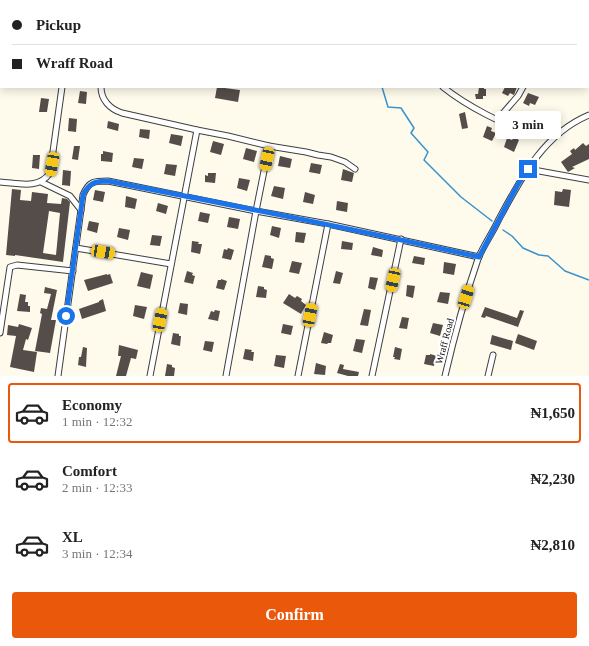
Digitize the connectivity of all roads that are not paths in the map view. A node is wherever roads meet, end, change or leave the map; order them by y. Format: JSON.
{"nodes":[{"id":1,"x":62,"y":88,"type":"edge"},
{"id":2,"x":101,"y":88,"type":"edge"},
{"id":3,"x":444,"y":88,"type":"edge"},
{"id":4,"x":522,"y":88,"type":"edge"},
{"id":5,"x":589,"y":115,"type":"edge"},
{"id":6,"x":498,"y":119,"type":"junction"},
{"id":7,"x":197,"y":130,"type":"junction"},
{"id":8,"x":559,"y":133,"type":"junction"},
{"id":9,"x":270,"y":146,"type":"junction"},
{"id":10,"x":528,"y":169,"type":"junction"},
{"id":11,"x":355,"y":170,"type":"dead end"},
{"id":12,"x":48,"y":176,"type":"junction"},
{"id":13,"x":589,"y":180,"type":"edge"},
{"id":14,"x":0,"y":182,"type":"edge"},
{"id":15,"x":41,"y":182,"type":"junction"},
{"id":16,"x":50,"y":186,"type":"junction"},
{"id":17,"x":184,"y":196,"type":"junction"},
{"id":18,"x":81,"y":210,"type":"junction"},
{"id":19,"x":256,"y":211,"type":"junction"},
{"id":20,"x":328,"y":224,"type":"junction"},
{"id":21,"x":401,"y":239,"type":"junction"},
{"id":22,"x":76,"y":248,"type":"junction"},
{"id":23,"x":479,"y":257,"type":"junction"},
{"id":24,"x":171,"y":264,"type":"junction"},
{"id":25,"x":73,"y":271,"type":"junction"},
{"id":26,"x":0,"y":333,"type":"edge"},
{"id":27,"x":493,"y":354,"type":"dead end"},
{"id":28,"x":58,"y":376,"type":"edge"},
{"id":29,"x":150,"y":376,"type":"edge"},
{"id":30,"x":226,"y":376,"type":"edge"},
{"id":31,"x":298,"y":376,"type":"edge"},
{"id":32,"x":372,"y":376,"type":"edge"},
{"id":33,"x":444,"y":376,"type":"edge"},
{"id":34,"x":488,"y":376,"type":"edge"}],
"edges":[{"from":1,"to":12,"type":"street"},
{"from":2,"to":7,"type":"street"},
{"from":3,"to":6,"type":"street"},
{"from":4,"to":6,"type":"street"},
{"from":5,"to":8,"type":"street","name":"Wraff Road"},
{"from":6,"to":8,"type":"street"},
{"from":7,"to":9,"type":"street"},
{"from":7,"to":17,"type":"street"},
{"from":8,"to":10,"type":"street","name":"Wraff Road"},
{"from":9,"to":11,"type":"street"},
{"from":9,"to":19,"type":"street"},
{"from":10,"to":13,"type":"street"},
{"from":10,"to":23,"type":"street","name":"Wraff Road"},
{"from":12,"to":15,"type":"street"},
{"from":12,"to":16,"type":"street"},
{"from":14,"to":15,"type":"street"},
{"from":15,"to":16,"type":"street"},
{"from":16,"to":18,"type":"street"},
{"from":17,"to":18,"type":"street"},
{"from":17,"to":19,"type":"street"},
{"from":17,"to":24,"type":"street"},
{"from":18,"to":22,"type":"street"},
{"from":19,"to":20,"type":"street"},
{"from":19,"to":30,"type":"street"},
{"from":20,"to":21,"type":"street"},
{"from":20,"to":31,"type":"street"},
{"from":21,"to":23,"type":"street"},
{"from":21,"to":32,"type":"street"},
{"from":22,"to":24,"type":"street"},
{"from":22,"to":25,"type":"street"},
{"from":23,"to":33,"type":"street","name":"Wraff Road"},
{"from":24,"to":29,"type":"street"},
{"from":25,"to":26,"type":"street"},
{"from":25,"to":28,"type":"street"},
{"from":27,"to":34,"type":"street"}]}
